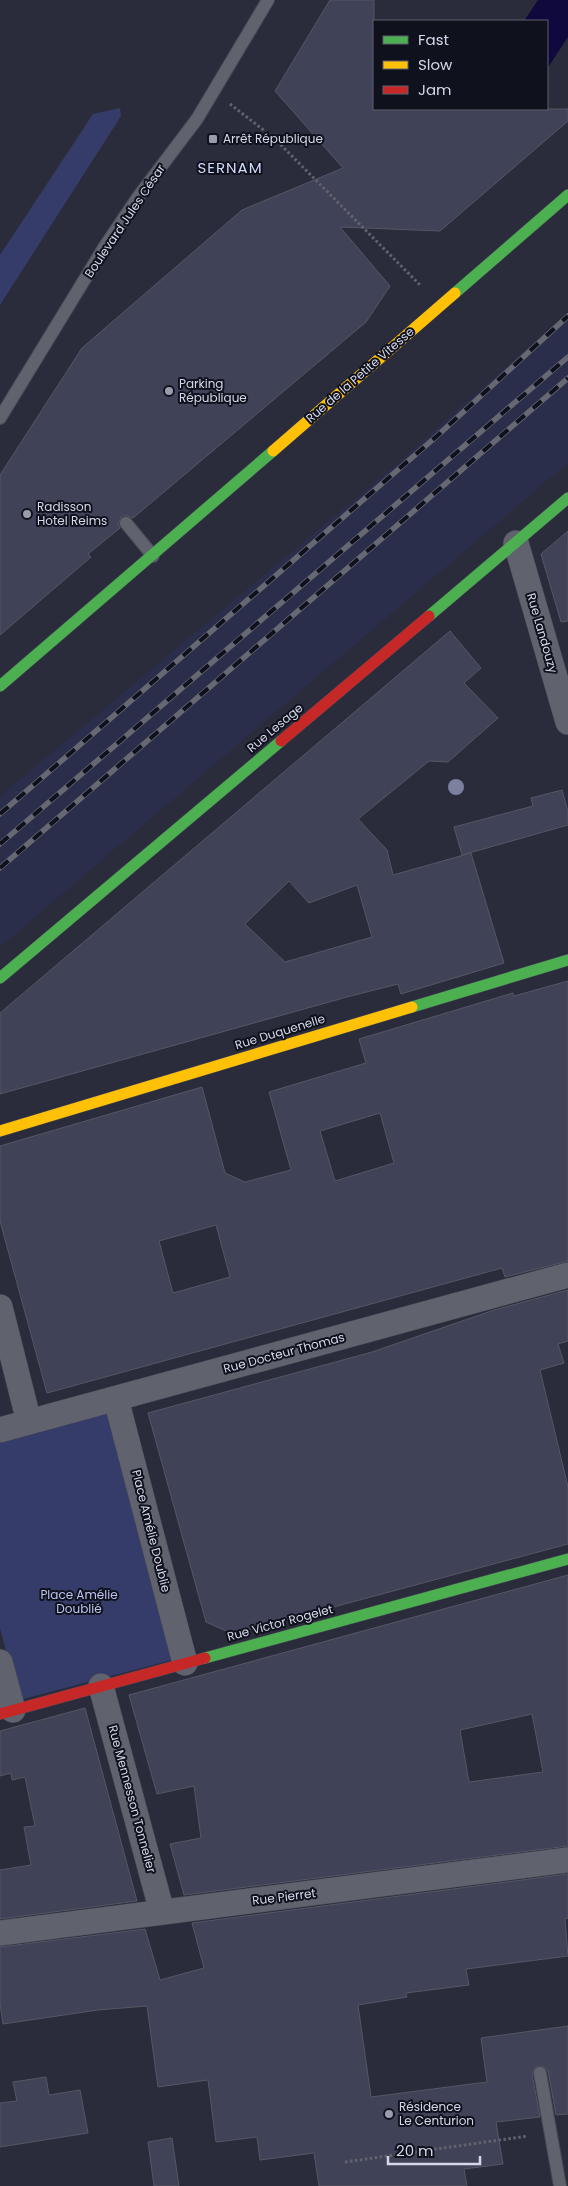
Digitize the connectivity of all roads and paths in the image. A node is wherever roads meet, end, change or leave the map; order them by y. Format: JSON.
{"nodes":[{"id":1,"x":268,"y":0,"type":"edge"},
{"id":2,"x":214,"y":92,"type":"junction"},
{"id":3,"x":568,"y":195,"type":"edge"},
{"id":4,"x":440,"y":305,"type":"junction"},
{"id":5,"x":0,"y":418,"type":"edge"},
{"id":6,"x":568,"y":498,"type":"edge"},
{"id":7,"x":126,"y":523,"type":"dead end"},
{"id":8,"x":516,"y":543,"type":"junction"},
{"id":9,"x":153,"y":556,"type":"junction"},
{"id":10,"x":0,"y":686,"type":"edge"},
{"id":11,"x":568,"y":722,"type":"edge"},
{"id":12,"x":568,"y":960,"type":"edge"},
{"id":13,"x":0,"y":978,"type":"edge"},
{"id":14,"x":0,"y":1131,"type":"edge"},
{"id":15,"x":568,"y":1275,"type":"edge"},
{"id":16,"x":0,"y":1307,"type":"edge"},
{"id":17,"x":116,"y":1398,"type":"junction"},
{"id":18,"x":29,"y":1422,"type":"junction"},
{"id":19,"x":0,"y":1430,"type":"edge"},
{"id":20,"x":568,"y":1559,"type":"edge"},
{"id":21,"x":0,"y":1662,"type":"edge"},
{"id":22,"x":185,"y":1663,"type":"junction"},
{"id":23,"x":101,"y":1686,"type":"junction"},
{"id":24,"x":7,"y":1712,"type":"edge"},
{"id":25,"x":568,"y":1860,"type":"edge"},
{"id":26,"x":162,"y":1912,"type":"junction"},
{"id":27,"x":0,"y":1933,"type":"edge"},
{"id":28,"x":540,"y":2073,"type":"dead end"},
{"id":29,"x":551,"y":2132,"type":"junction"},
{"id":30,"x":344,"y":2162,"type":"dead end"},
{"id":31,"x":560,"y":2186,"type":"edge"}],
"edges":[{"from":1,"to":2,"type":"lane","name":"Boulevard Jules César"},
{"from":2,"to":4,"type":"path"},
{"from":2,"to":5,"type":"lane","name":"Boulevard Jules César"},
{"from":3,"to":4,"type":"street","name":"Rue de la Petite Vitesse"},
{"from":4,"to":9,"type":"street","name":"Rue de la Petite Vitesse"},
{"from":6,"to":8,"type":"street","name":"Rue Lesage"},
{"from":7,"to":9,"type":"lane"},
{"from":8,"to":11,"type":"street","name":"Rue Landouzy"},
{"from":8,"to":13,"type":"street","name":"Rue Lesage"},
{"from":9,"to":10,"type":"street","name":"Rue de la Petite Vitesse"},
{"from":12,"to":14,"type":"street","name":"Rue Duquenelle"},
{"from":15,"to":17,"type":"street","name":"Rue Docteur Thomas"},
{"from":16,"to":18,"type":"street"},
{"from":17,"to":18,"type":"street","name":"Rue Docteur Thomas"},
{"from":17,"to":22,"type":"street","name":"Place Amélie Doublie"},
{"from":18,"to":19,"type":"street","name":"Rue Docteur Thomas"},
{"from":20,"to":22,"type":"street","name":"Rue Victor Rogelet"},
{"from":21,"to":24,"type":"street"},
{"from":22,"to":23,"type":"street","name":"Rue Victor Rogelet"},
{"from":23,"to":24,"type":"street","name":"Rue Victor Rogelet"},
{"from":23,"to":26,"type":"street","name":"Rue Mennesson Tonnelier"},
{"from":25,"to":26,"type":"street","name":"Rue Pierret"},
{"from":26,"to":27,"type":"street","name":"Rue Pierret"},
{"from":28,"to":29,"type":"lane"},
{"from":29,"to":30,"type":"path"},
{"from":29,"to":31,"type":"lane"}]}
